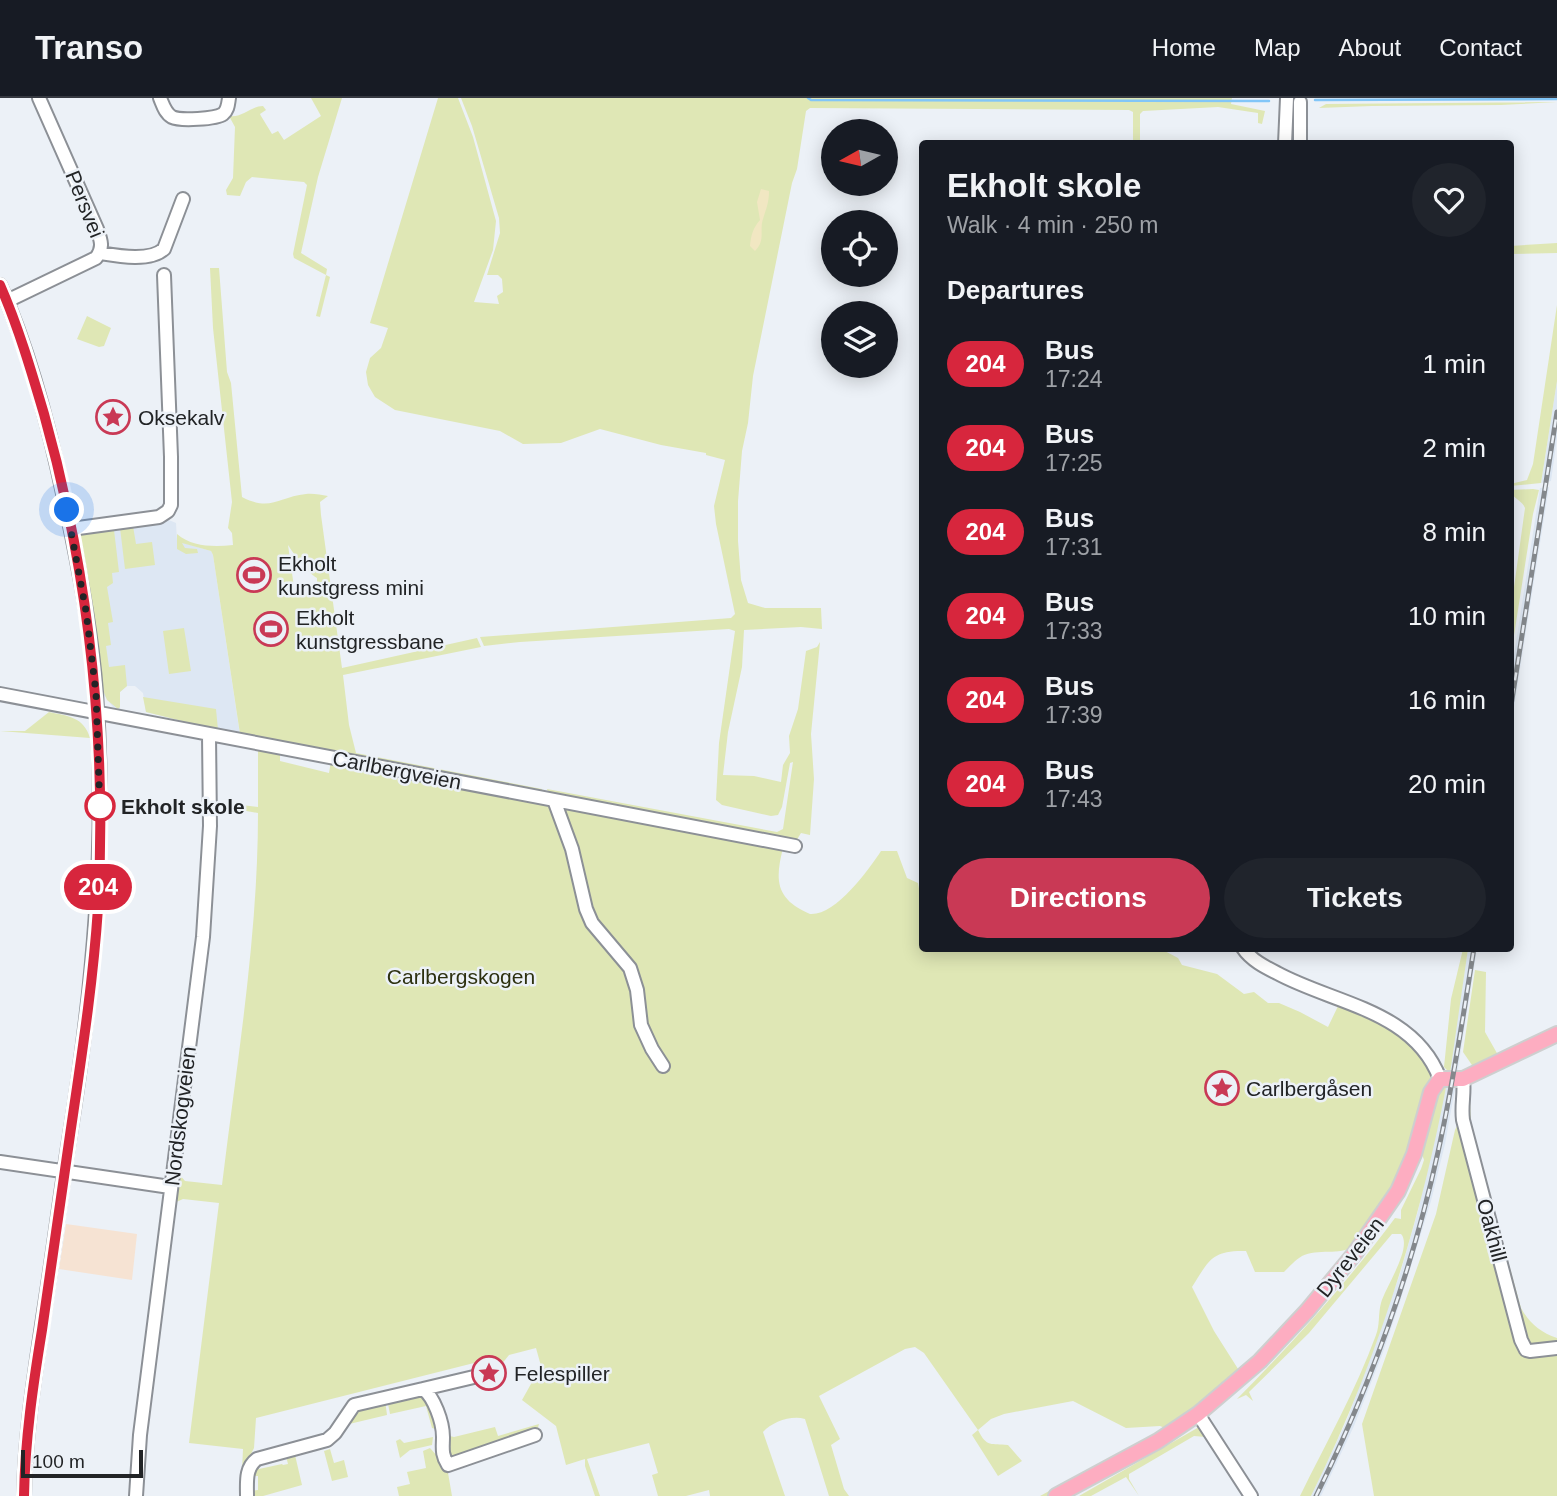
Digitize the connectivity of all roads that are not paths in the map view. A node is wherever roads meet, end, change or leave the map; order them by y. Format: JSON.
{"nodes":[{"id":1,"x":39,"y":98,"type":"edge"},
{"id":2,"x":160,"y":98,"type":"edge"},
{"id":3,"x":229,"y":98,"type":"edge"},
{"id":4,"x":1294,"y":100,"type":"edge"},
{"id":5,"x":1286,"y":140,"type":"edge"},
{"id":6,"x":1299,"y":140,"type":"edge"},
{"id":7,"x":183,"y":199,"type":"dead end"},
{"id":8,"x":100,"y":253,"type":"junction"},
{"id":9,"x":164,"y":275,"type":"dead end"},
{"id":10,"x":3,"y":295,"type":"edge"},
{"id":11,"x":71,"y":529,"type":"junction"},
{"id":12,"x":0,"y":694,"type":"edge"},
{"id":13,"x":96,"y":714,"type":"junction"},
{"id":14,"x":208,"y":735,"type":"junction"},
{"id":15,"x":554,"y":800,"type":"junction"},
{"id":16,"x":795,"y":846,"type":"dead end"},
{"id":17,"x":1247,"y":952,"type":"edge"},
{"id":18,"x":1557,"y":1034,"type":"edge"},
{"id":19,"x":663,"y":1066,"type":"dead end"},
{"id":20,"x":1440,"y":1079,"type":"junction"},
{"id":21,"x":1460,"y":1079,"type":"junction"},
{"id":22,"x":0,"y":1162,"type":"edge"},
{"id":23,"x":64,"y":1170,"type":"junction"},
{"id":24,"x":170,"y":1187,"type":"junction"},
{"id":25,"x":1557,"y":1348,"type":"edge"},
{"id":26,"x":478,"y":1376,"type":"dead end"},
{"id":27,"x":423,"y":1389,"type":"junction"},
{"id":28,"x":1198,"y":1414,"type":"junction"},
{"id":29,"x":536,"y":1435,"type":"dead end"},
{"id":30,"x":24,"y":1496,"type":"edge"},
{"id":31,"x":136,"y":1496,"type":"edge"},
{"id":32,"x":247,"y":1496,"type":"edge"},
{"id":33,"x":1056,"y":1496,"type":"edge"},
{"id":34,"x":1251,"y":1496,"type":"edge"}],
"edges":[{"from":1,"to":8,"type":"street","name":"Persvei"},
{"from":2,"to":3,"type":"street"},
{"from":4,"to":5,"type":"street"},
{"from":4,"to":6,"type":"street"},
{"from":7,"to":8,"type":"street"},
{"from":8,"to":10,"type":"street","name":"Persvei"},
{"from":9,"to":11,"type":"street"},
{"from":10,"to":11,"type":"street"},
{"from":11,"to":13,"type":"street"},
{"from":12,"to":13,"type":"street","name":"Carlbergveien"},
{"from":13,"to":14,"type":"street","name":"Carlbergveien"},
{"from":13,"to":23,"type":"street"},
{"from":14,"to":15,"type":"street","name":"Carlbergveien"},
{"from":14,"to":24,"type":"street","name":"Nordskogveien"},
{"from":15,"to":16,"type":"street","name":"Carlbergveien"},
{"from":15,"to":19,"type":"street"},
{"from":17,"to":20,"type":"street"},
{"from":18,"to":21,"type":"main road"},
{"from":20,"to":21,"type":"main road"},
{"from":20,"to":28,"type":"main road","name":"Dyreveien"},
{"from":21,"to":25,"type":"street","name":"Oakhill"},
{"from":22,"to":23,"type":"street"},
{"from":23,"to":24,"type":"street"},
{"from":23,"to":30,"type":"street"},
{"from":24,"to":31,"type":"street","name":"Nordskogveien"},
{"from":26,"to":27,"type":"street"},
{"from":27,"to":29,"type":"street"},
{"from":27,"to":32,"type":"street"},
{"from":28,"to":33,"type":"main road","name":"Dyreveien"},
{"from":28,"to":34,"type":"street"}]}
